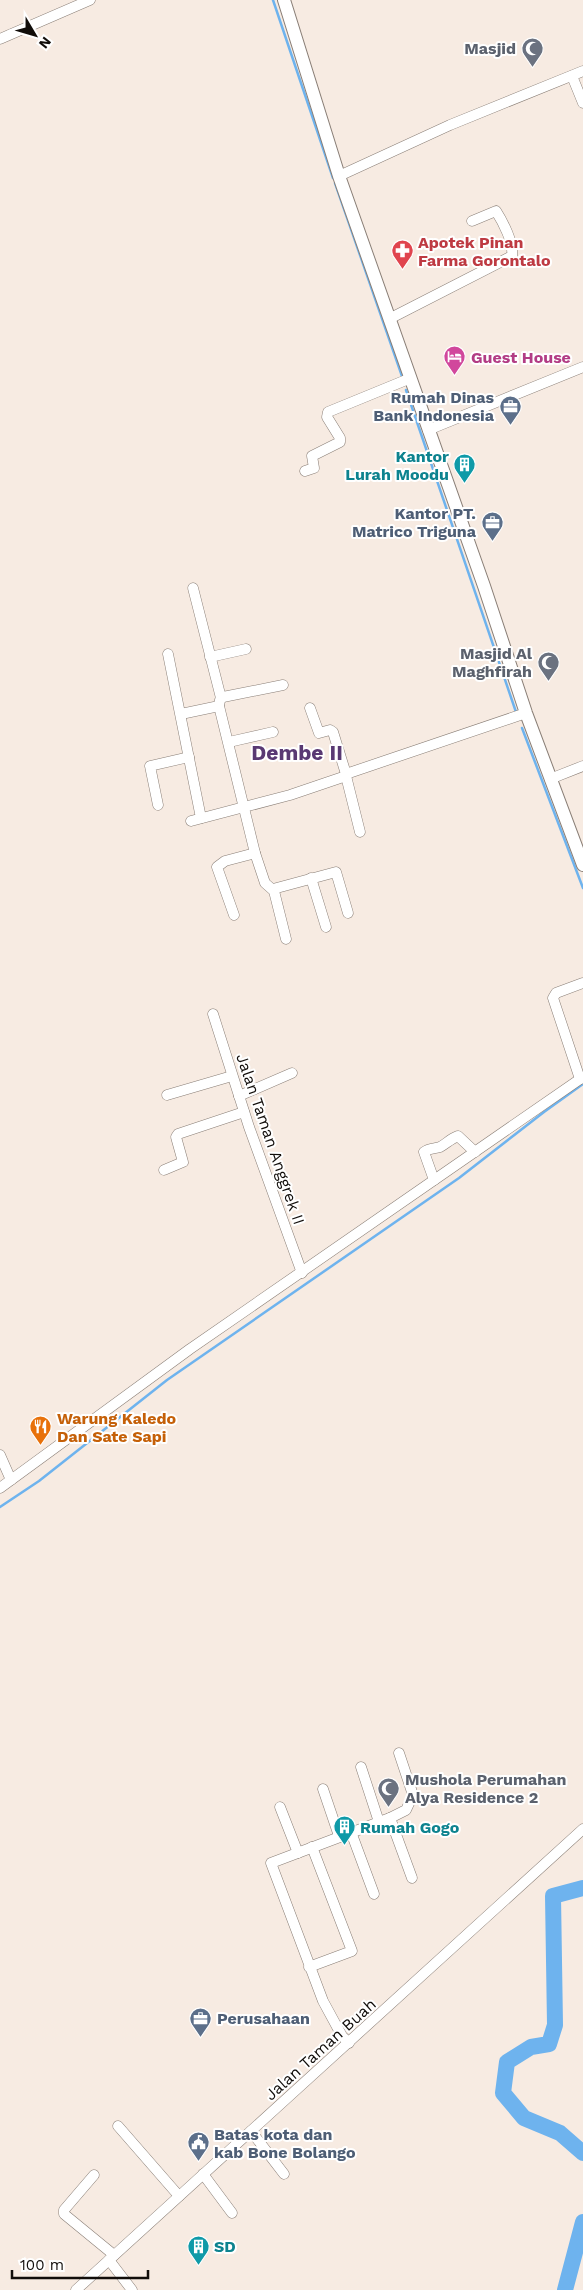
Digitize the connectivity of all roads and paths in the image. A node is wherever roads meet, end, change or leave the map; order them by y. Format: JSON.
{"nodes":[{"id":1,"x":90,"y":0,"type":"edge"},
{"id":2,"x":284,"y":0,"type":"edge"},
{"id":3,"x":0,"y":39,"type":"edge"},
{"id":4,"x":583,"y":71,"type":"edge"},
{"id":5,"x":572,"y":76,"type":"junction"},
{"id":6,"x":583,"y":102,"type":"edge"},
{"id":7,"x":339,"y":176,"type":"junction"},
{"id":8,"x":472,"y":221,"type":"dead end"},
{"id":9,"x":389,"y":319,"type":"junction"},
{"id":10,"x":583,"y":368,"type":"edge"},
{"id":11,"x":411,"y":378,"type":"junction"},
{"id":12,"x":428,"y":430,"type":"junction"},
{"id":13,"x":305,"y":471,"type":"dead end"},
{"id":14,"x":193,"y":588,"type":"dead end"},
{"id":15,"x":246,"y":649,"type":"dead end"},
{"id":16,"x":168,"y":654,"type":"dead end"},
{"id":17,"x":210,"y":657,"type":"junction"},
{"id":18,"x":283,"y":685,"type":"dead end"},
{"id":19,"x":220,"y":702,"type":"junction"},
{"id":20,"x":310,"y":708,"type":"dead end"},
{"id":21,"x":526,"y":713,"type":"junction"},
{"id":22,"x":180,"y":714,"type":"junction"},
{"id":23,"x":273,"y":732,"type":"dead end"},
{"id":24,"x":228,"y":742,"type":"junction"},
{"id":25,"x":189,"y":757,"type":"junction"},
{"id":26,"x":583,"y":766,"type":"edge"},
{"id":27,"x":346,"y":775,"type":"junction"},
{"id":28,"x":550,"y":779,"type":"junction"},
{"id":29,"x":158,"y":805,"type":"dead end"},
{"id":30,"x":242,"y":808,"type":"junction"},
{"id":31,"x":360,"y":832,"type":"dead end"},
{"id":32,"x":255,"y":853,"type":"junction"},
{"id":33,"x":583,"y":865,"type":"edge"},
{"id":34,"x":311,"y":878,"type":"junction"},
{"id":35,"x":273,"y":889,"type":"junction"},
{"id":36,"x":348,"y":913,"type":"dead end"},
{"id":37,"x":234,"y":915,"type":"dead end"},
{"id":38,"x":326,"y":927,"type":"dead end"},
{"id":39,"x":286,"y":939,"type":"dead end"},
{"id":40,"x":583,"y":983,"type":"edge"},
{"id":41,"x":213,"y":1014,"type":"dead end"},
{"id":42,"x":292,"y":1073,"type":"dead end"},
{"id":43,"x":232,"y":1076,"type":"junction"},
{"id":44,"x":582,"y":1078,"type":"edge"},
{"id":45,"x":167,"y":1095,"type":"dead end"},
{"id":46,"x":239,"y":1096,"type":"junction"},
{"id":47,"x":244,"y":1112,"type":"junction"},
{"id":48,"x":475,"y":1152,"type":"junction"},
{"id":49,"x":164,"y":1170,"type":"dead end"},
{"id":50,"x":434,"y":1180,"type":"junction"},
{"id":51,"x":302,"y":1273,"type":"junction"},
{"id":52,"x":0,"y":1455,"type":"edge"},
{"id":53,"x":11,"y":1480,"type":"junction"},
{"id":54,"x":0,"y":1488,"type":"edge"},
{"id":55,"x":399,"y":1753,"type":"dead end"},
{"id":56,"x":361,"y":1767,"type":"dead end"},
{"id":57,"x":323,"y":1789,"type":"dead end"},
{"id":58,"x":280,"y":1806,"type":"dead end"},
{"id":59,"x":390,"y":1818,"type":"junction"},
{"id":60,"x":379,"y":1822,"type":"junction"},
{"id":61,"x":583,"y":1829,"type":"edge"},
{"id":62,"x":351,"y":1832,"type":"junction"},
{"id":63,"x":340,"y":1836,"type":"junction"},
{"id":64,"x":312,"y":1847,"type":"junction"},
{"id":65,"x":298,"y":1853,"type":"junction"},
{"id":66,"x":412,"y":1878,"type":"dead end"},
{"id":67,"x":374,"y":1894,"type":"dead end"},
{"id":68,"x":309,"y":1967,"type":"junction"},
{"id":69,"x":349,"y":2043,"type":"junction"},
{"id":70,"x":118,"y":2126,"type":"dead end"},
{"id":71,"x":251,"y":2131,"type":"junction"},
{"id":72,"x":203,"y":2174,"type":"junction"},
{"id":73,"x":284,"y":2174,"type":"dead end"},
{"id":74,"x":94,"y":2175,"type":"dead end"},
{"id":75,"x":179,"y":2196,"type":"junction"},
{"id":76,"x":232,"y":2212,"type":"dead end"},
{"id":77,"x":111,"y":2258,"type":"junction"},
{"id":78,"x":76,"y":2290,"type":"edge"},
{"id":79,"x":132,"y":2290,"type":"edge"}],
"edges":[{"from":1,"to":3,"type":"street"},
{"from":2,"to":7,"type":"street"},
{"from":4,"to":5,"type":"street"},
{"from":5,"to":6,"type":"street"},
{"from":5,"to":7,"type":"street"},
{"from":7,"to":9,"type":"street"},
{"from":8,"to":9,"type":"street"},
{"from":9,"to":11,"type":"street"},
{"from":10,"to":12,"type":"street"},
{"from":11,"to":12,"type":"street"},
{"from":11,"to":13,"type":"street"},
{"from":12,"to":21,"type":"street"},
{"from":14,"to":17,"type":"street"},
{"from":15,"to":17,"type":"street"},
{"from":16,"to":22,"type":"street"},
{"from":17,"to":19,"type":"street"},
{"from":18,"to":19,"type":"street"},
{"from":19,"to":22,"type":"street"},
{"from":19,"to":24,"type":"street"},
{"from":20,"to":27,"type":"street"},
{"from":21,"to":27,"type":"street"},
{"from":21,"to":28,"type":"street"},
{"from":22,"to":25,"type":"street"},
{"from":23,"to":24,"type":"street"},
{"from":24,"to":30,"type":"street"},
{"from":25,"to":29,"type":"street"},
{"from":25,"to":30,"type":"street"},
{"from":26,"to":28,"type":"street"},
{"from":27,"to":30,"type":"street"},
{"from":27,"to":31,"type":"street"},
{"from":28,"to":33,"type":"street"},
{"from":30,"to":32,"type":"street"},
{"from":32,"to":35,"type":"street"},
{"from":32,"to":37,"type":"street"},
{"from":34,"to":35,"type":"street"},
{"from":34,"to":36,"type":"street"},
{"from":34,"to":38,"type":"street"},
{"from":35,"to":39,"type":"street"},
{"from":40,"to":44,"type":"street"},
{"from":41,"to":43,"type":"street","name":"Jalan Taman Anggrek II"},
{"from":42,"to":46,"type":"street"},
{"from":43,"to":45,"type":"street"},
{"from":43,"to":46,"type":"street","name":"Jalan Taman Anggrek II"},
{"from":44,"to":48,"type":"street"},
{"from":46,"to":47,"type":"street","name":"Jalan Taman Anggrek II"},
{"from":47,"to":49,"type":"street"},
{"from":47,"to":51,"type":"street","name":"Jalan Taman Anggrek II"},
{"from":48,"to":50,"type":"street"},
{"from":48,"to":50,"type":"street"},
{"from":50,"to":51,"type":"street"},
{"from":51,"to":53,"type":"street"},
{"from":52,"to":53,"type":"street"},
{"from":53,"to":54,"type":"street"},
{"from":55,"to":59,"type":"street"},
{"from":56,"to":60,"type":"street"},
{"from":57,"to":63,"type":"street"},
{"from":58,"to":65,"type":"street"},
{"from":59,"to":60,"type":"street"},
{"from":59,"to":66,"type":"street"},
{"from":60,"to":62,"type":"street"},
{"from":61,"to":69,"type":"street","name":"Jalan Taman Buah"},
{"from":62,"to":63,"type":"street"},
{"from":62,"to":67,"type":"street"},
{"from":63,"to":64,"type":"street"},
{"from":64,"to":65,"type":"street"},
{"from":64,"to":68,"type":"street"},
{"from":65,"to":68,"type":"street"},
{"from":68,"to":69,"type":"street"},
{"from":69,"to":71,"type":"street","name":"Jalan Taman Buah"},
{"from":70,"to":75,"type":"street"},
{"from":71,"to":72,"type":"street","name":"Jalan Taman Buah"},
{"from":71,"to":73,"type":"street"},
{"from":72,"to":75,"type":"street","name":"Jalan Taman Buah"},
{"from":72,"to":76,"type":"street"},
{"from":74,"to":77,"type":"street"},
{"from":75,"to":77,"type":"street","name":"Jalan Taman Buah"},
{"from":77,"to":78,"type":"street","name":"Jalan Taman Buah"},
{"from":77,"to":79,"type":"street"}]}
